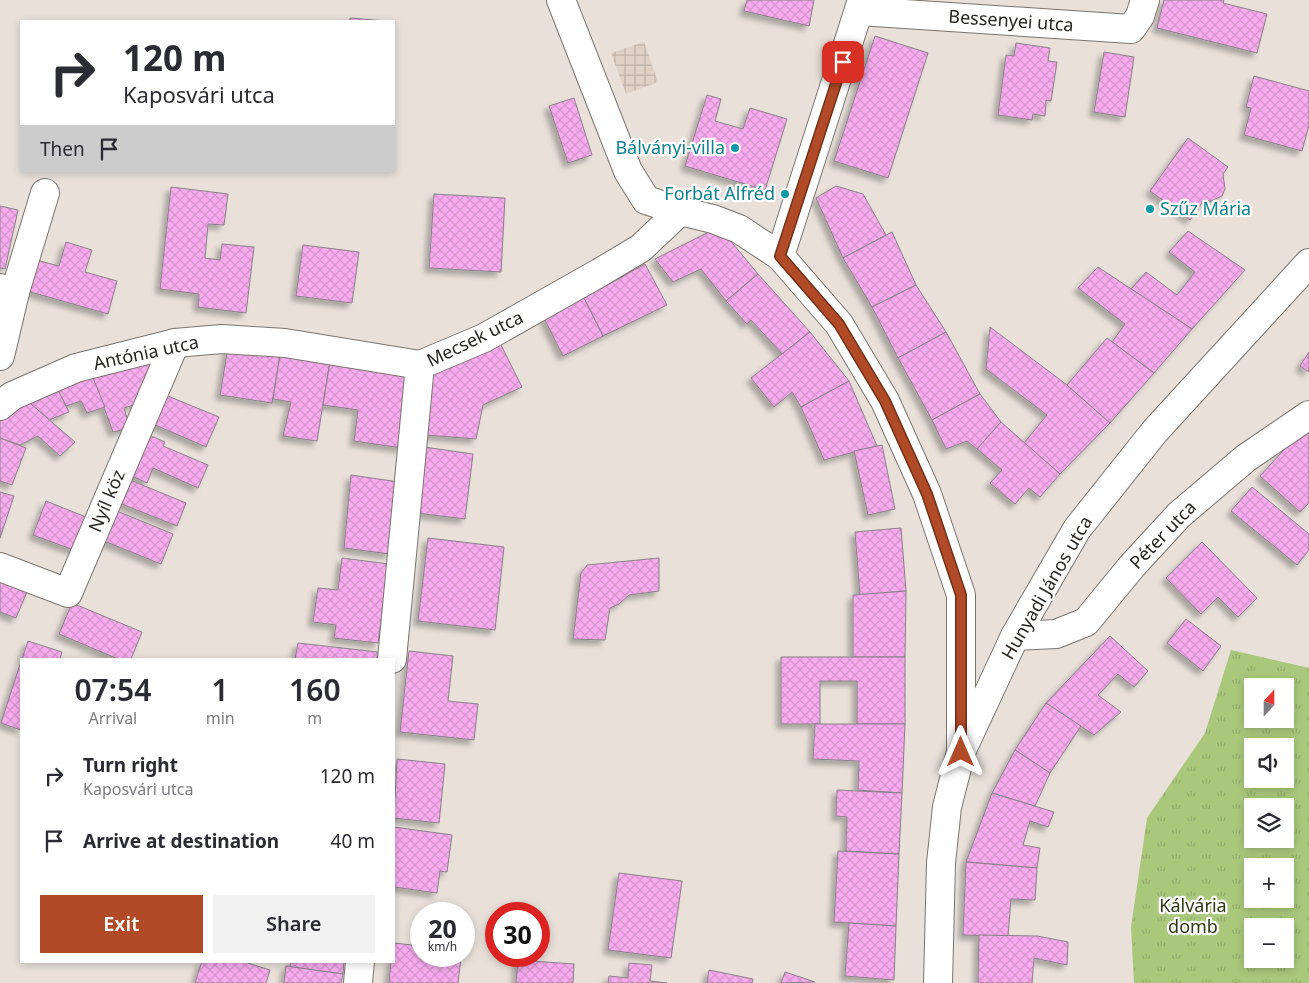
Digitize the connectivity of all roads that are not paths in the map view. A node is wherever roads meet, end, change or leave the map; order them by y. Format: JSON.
{"nodes":[{"id":1,"x":561,"y":0,"type":"edge"},
{"id":2,"x":1145,"y":0,"type":"edge"},
{"id":3,"x":860,"y":5,"type":"edge"},
{"id":4,"x":45,"y":194,"type":"dead end"},
{"id":5,"x":680,"y":212,"type":"junction"},
{"id":6,"x":780,"y":256,"type":"junction"},
{"id":7,"x":1309,"y":264,"type":"edge"},
{"id":8,"x":8,"y":290,"type":"edge"},
{"id":9,"x":176,"y":343,"type":"junction"},
{"id":10,"x":2,"y":346,"type":"edge"},
{"id":11,"x":420,"y":365,"type":"junction"},
{"id":12,"x":34,"y":385,"type":"junction"},
{"id":13,"x":0,"y":406,"type":"edge"},
{"id":14,"x":1309,"y":415,"type":"edge"},
{"id":15,"x":0,"y":567,"type":"edge"},
{"id":16,"x":1015,"y":636,"type":"junction"},
{"id":17,"x":392,"y":658,"type":"edge"},
{"id":18,"x":961,"y":752,"type":"junction"},
{"id":19,"x":360,"y":963,"type":"edge"},
{"id":20,"x":358,"y":983,"type":"edge"},
{"id":21,"x":938,"y":983,"type":"edge"}],
"edges":[{"from":1,"to":5,"type":"street"},
{"from":2,"to":3,"type":"street","name":"Bessenyei utca"},
{"from":3,"to":6,"type":"street"},
{"from":4,"to":8,"type":"street"},
{"from":5,"to":6,"type":"street"},
{"from":5,"to":11,"type":"street","name":"Mecsek utca"},
{"from":6,"to":18,"type":"street"},
{"from":7,"to":16,"type":"street","name":"Hunyadi János utca"},
{"from":8,"to":10,"type":"street"},
{"from":9,"to":11,"type":"street","name":"Antónia utca"},
{"from":9,"to":12,"type":"street","name":"Antónia utca"},
{"from":9,"to":15,"type":"street","name":"Nyíl köz"},
{"from":10,"to":12,"type":"street"},
{"from":11,"to":17,"type":"street","name":"Mecsek utca"},
{"from":12,"to":13,"type":"street","name":"Antónia utca"},
{"from":14,"to":16,"type":"street","name":"Péter utca"},
{"from":16,"to":18,"type":"street","name":"Hunyadi János utca"},
{"from":18,"to":21,"type":"street","name":"Hunyadi János utca"},
{"from":19,"to":20,"type":"street"}]}
